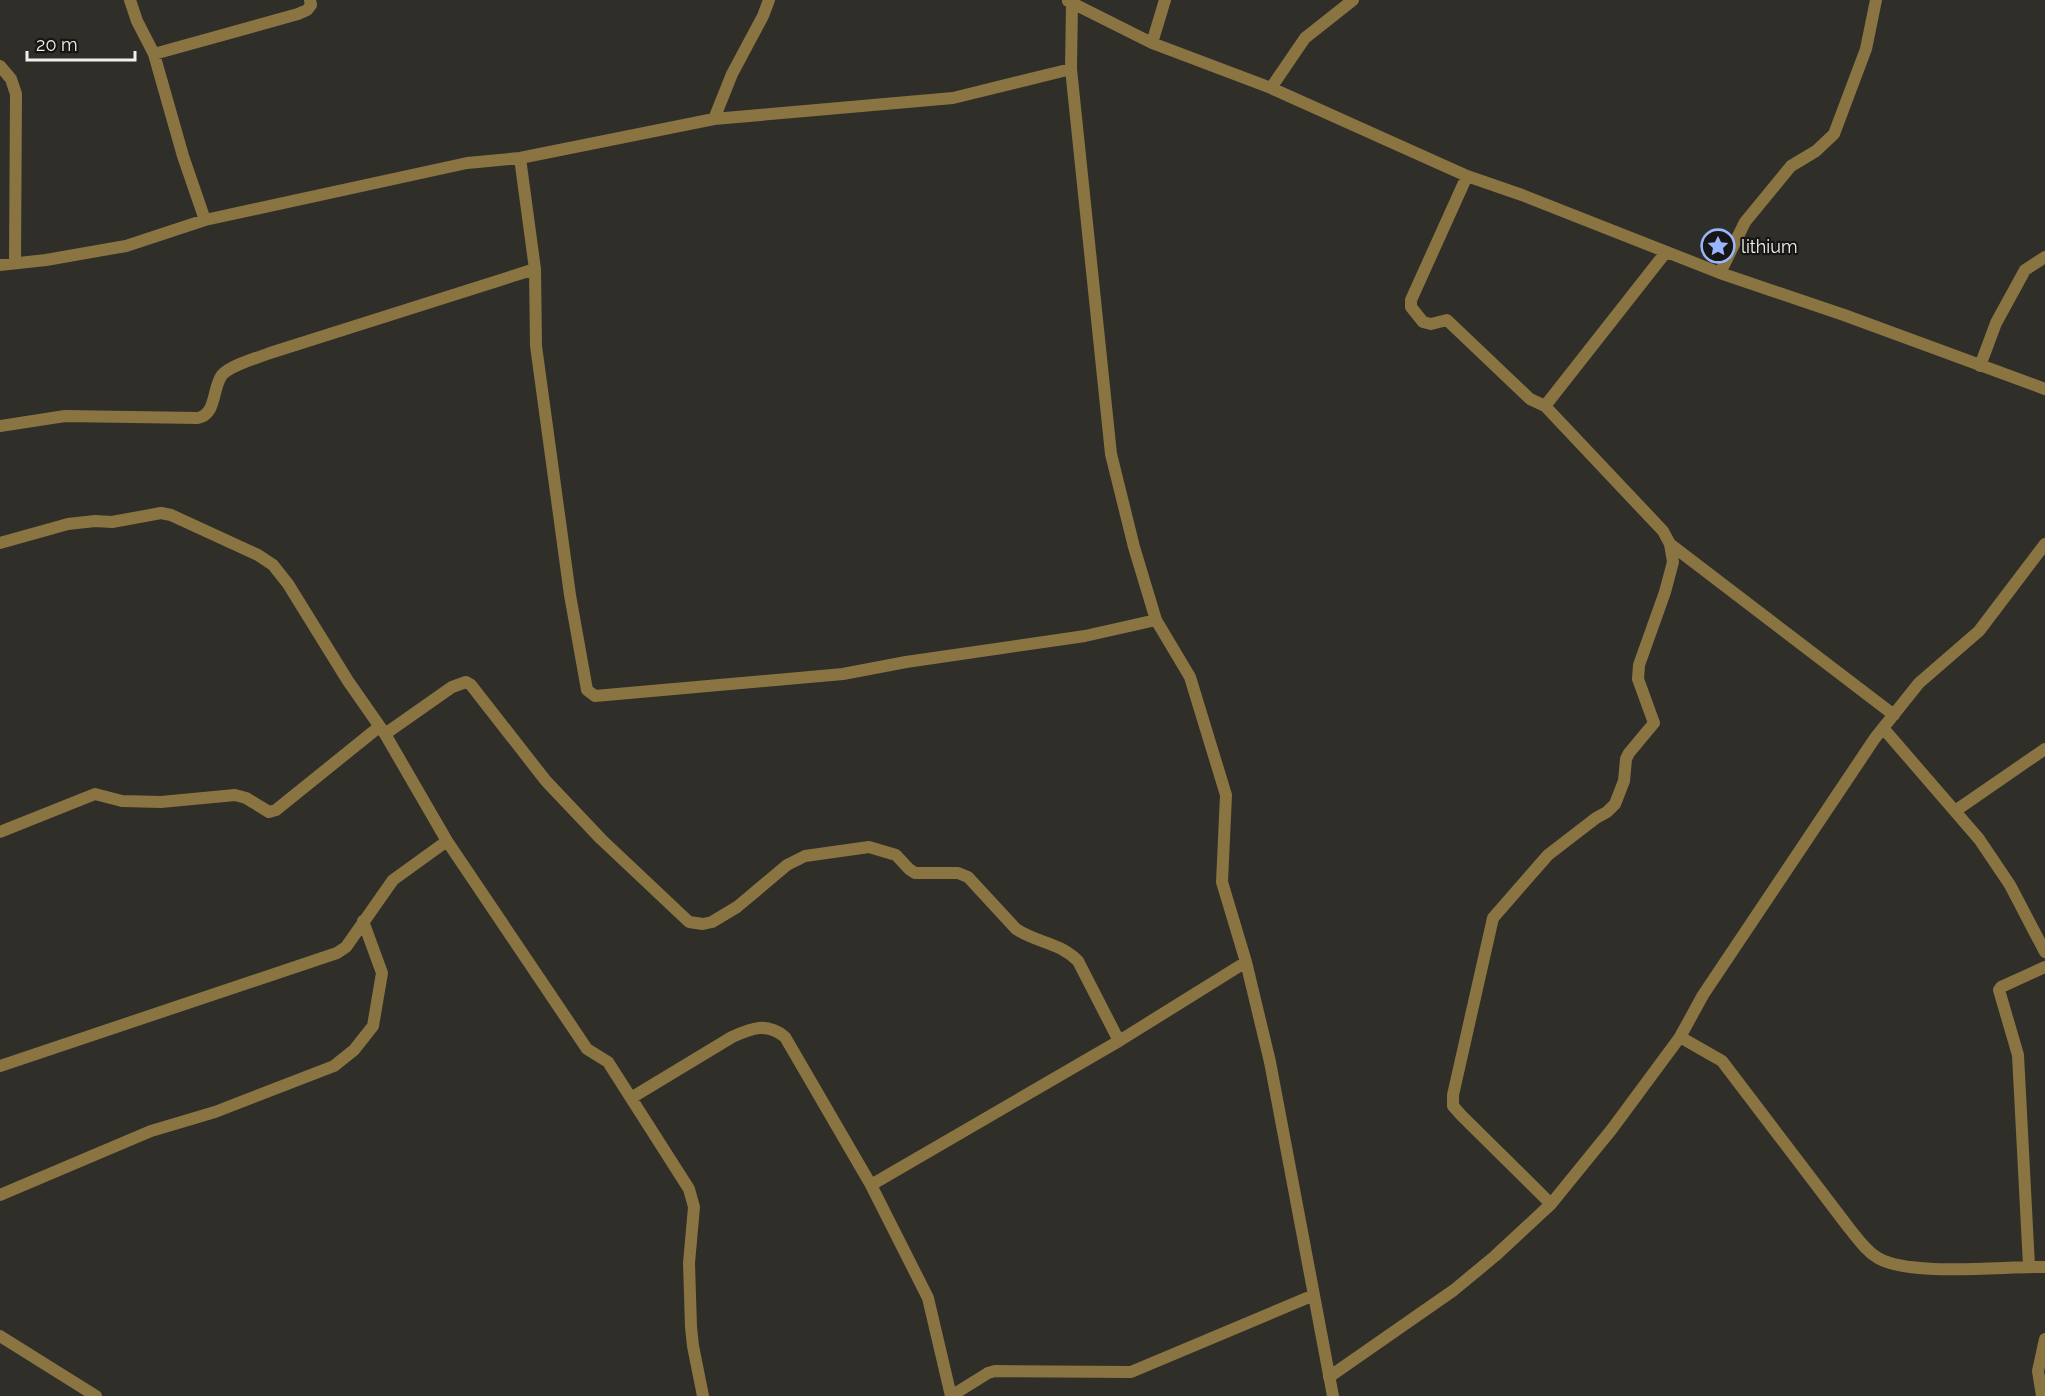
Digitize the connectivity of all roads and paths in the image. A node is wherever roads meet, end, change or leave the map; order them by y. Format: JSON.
{"nodes":[{"id":1,"x":130,"y":0,"type":"edge"},
{"id":2,"x":310,"y":0,"type":"edge"},
{"id":3,"x":769,"y":0,"type":"edge"},
{"id":4,"x":1165,"y":0,"type":"edge"},
{"id":5,"x":1353,"y":0,"type":"edge"},
{"id":6,"x":1876,"y":0,"type":"edge"},
{"id":7,"x":1070,"y":2,"type":"edge"},
{"id":8,"x":1152,"y":43,"type":"junction"},
{"id":9,"x":154,"y":54,"type":"junction"},
{"id":10,"x":0,"y":66,"type":"edge"},
{"id":11,"x":1071,"y":69,"type":"junction"},
{"id":12,"x":1271,"y":88,"type":"junction"},
{"id":13,"x":714,"y":119,"type":"junction"},
{"id":14,"x":520,"y":158,"type":"junction"},
{"id":15,"x":1467,"y":176,"type":"junction"},
{"id":16,"x":205,"y":220,"type":"junction"},
{"id":17,"x":1666,"y":252,"type":"junction"},
{"id":18,"x":2045,"y":257,"type":"edge"},
{"id":19,"x":15,"y":263,"type":"junction"},
{"id":20,"x":0,"y":265,"type":"edge"},
{"id":21,"x":535,"y":269,"type":"junction"},
{"id":22,"x":1720,"y":273,"type":"junction"},
{"id":23,"x":1980,"y":366,"type":"junction"},
{"id":24,"x":2045,"y":389,"type":"edge"},
{"id":25,"x":1545,"y":406,"type":"junction"},
{"id":26,"x":0,"y":426,"type":"edge"},
{"id":27,"x":0,"y":543,"type":"edge"},
{"id":28,"x":1670,"y":544,"type":"junction"},
{"id":29,"x":2045,"y":544,"type":"edge"},
{"id":30,"x":1156,"y":620,"type":"junction"},
{"id":31,"x":1894,"y":715,"type":"junction"},
{"id":32,"x":1883,"y":728,"type":"junction"},
{"id":33,"x":382,"y":730,"type":"junction"},
{"id":34,"x":2045,"y":749,"type":"edge"},
{"id":35,"x":1955,"y":811,"type":"junction"},
{"id":36,"x":0,"y":832,"type":"edge"},
{"id":37,"x":447,"y":841,"type":"junction"},
{"id":38,"x":363,"y":921,"type":"junction"},
{"id":39,"x":2045,"y":952,"type":"edge"},
{"id":40,"x":1246,"y":962,"type":"junction"},
{"id":41,"x":2045,"y":967,"type":"edge"},
{"id":42,"x":1680,"y":1037,"type":"junction"},
{"id":43,"x":1119,"y":1041,"type":"junction"},
{"id":44,"x":0,"y":1066,"type":"edge"},
{"id":45,"x":631,"y":1098,"type":"junction"},
{"id":46,"x":871,"y":1185,"type":"junction"},
{"id":47,"x":0,"y":1195,"type":"edge"},
{"id":48,"x":1551,"y":1204,"type":"junction"},
{"id":49,"x":2029,"y":1266,"type":"junction"},
{"id":50,"x":2045,"y":1267,"type":"edge"},
{"id":51,"x":1314,"y":1295,"type":"junction"},
{"id":52,"x":0,"y":1336,"type":"edge"},
{"id":53,"x":2045,"y":1339,"type":"edge"},
{"id":54,"x":1329,"y":1377,"type":"junction"},
{"id":55,"x":96,"y":1396,"type":"edge"},
{"id":56,"x":704,"y":1396,"type":"edge"},
{"id":57,"x":951,"y":1396,"type":"edge"},
{"id":58,"x":1333,"y":1396,"type":"edge"},
{"id":59,"x":2042,"y":1396,"type":"edge"}],
"edges":[{"from":1,"to":9,"type":"street"},
{"from":2,"to":9,"type":"street"},
{"from":3,"to":13,"type":"street"},
{"from":4,"to":8,"type":"street"},
{"from":5,"to":12,"type":"street"},
{"from":6,"to":22,"type":"street"},
{"from":7,"to":8,"type":"street"},
{"from":7,"to":11,"type":"street"},
{"from":8,"to":12,"type":"street"},
{"from":9,"to":16,"type":"street"},
{"from":10,"to":19,"type":"street"},
{"from":11,"to":13,"type":"street"},
{"from":11,"to":30,"type":"street"},
{"from":12,"to":15,"type":"street"},
{"from":13,"to":14,"type":"street"},
{"from":14,"to":16,"type":"street"},
{"from":14,"to":21,"type":"street"},
{"from":15,"to":17,"type":"street"},
{"from":15,"to":25,"type":"street"},
{"from":16,"to":19,"type":"street"},
{"from":17,"to":22,"type":"street"},
{"from":17,"to":25,"type":"street"},
{"from":18,"to":23,"type":"street"},
{"from":19,"to":20,"type":"street"},
{"from":21,"to":26,"type":"street"},
{"from":21,"to":30,"type":"street"},
{"from":22,"to":23,"type":"street"},
{"from":23,"to":24,"type":"street"},
{"from":25,"to":28,"type":"street"},
{"from":27,"to":33,"type":"street"},
{"from":28,"to":31,"type":"street"},
{"from":28,"to":48,"type":"street"},
{"from":29,"to":31,"type":"street"},
{"from":30,"to":40,"type":"street"},
{"from":31,"to":32,"type":"street"},
{"from":32,"to":35,"type":"street"},
{"from":32,"to":42,"type":"street"},
{"from":33,"to":36,"type":"street"},
{"from":33,"to":37,"type":"street"},
{"from":33,"to":43,"type":"street"},
{"from":34,"to":35,"type":"street"},
{"from":35,"to":39,"type":"street"},
{"from":37,"to":38,"type":"street"},
{"from":37,"to":45,"type":"street"},
{"from":38,"to":44,"type":"street"},
{"from":38,"to":47,"type":"street"},
{"from":40,"to":43,"type":"street"},
{"from":40,"to":51,"type":"street"},
{"from":41,"to":49,"type":"street"},
{"from":42,"to":48,"type":"street"},
{"from":42,"to":49,"type":"street"},
{"from":43,"to":46,"type":"street"},
{"from":45,"to":46,"type":"street"},
{"from":45,"to":56,"type":"street"},
{"from":46,"to":57,"type":"street"},
{"from":48,"to":54,"type":"street"},
{"from":49,"to":50,"type":"street"},
{"from":51,"to":54,"type":"street"},
{"from":51,"to":57,"type":"street"},
{"from":52,"to":55,"type":"street"},
{"from":53,"to":59,"type":"street"},
{"from":54,"to":58,"type":"street"}]}
